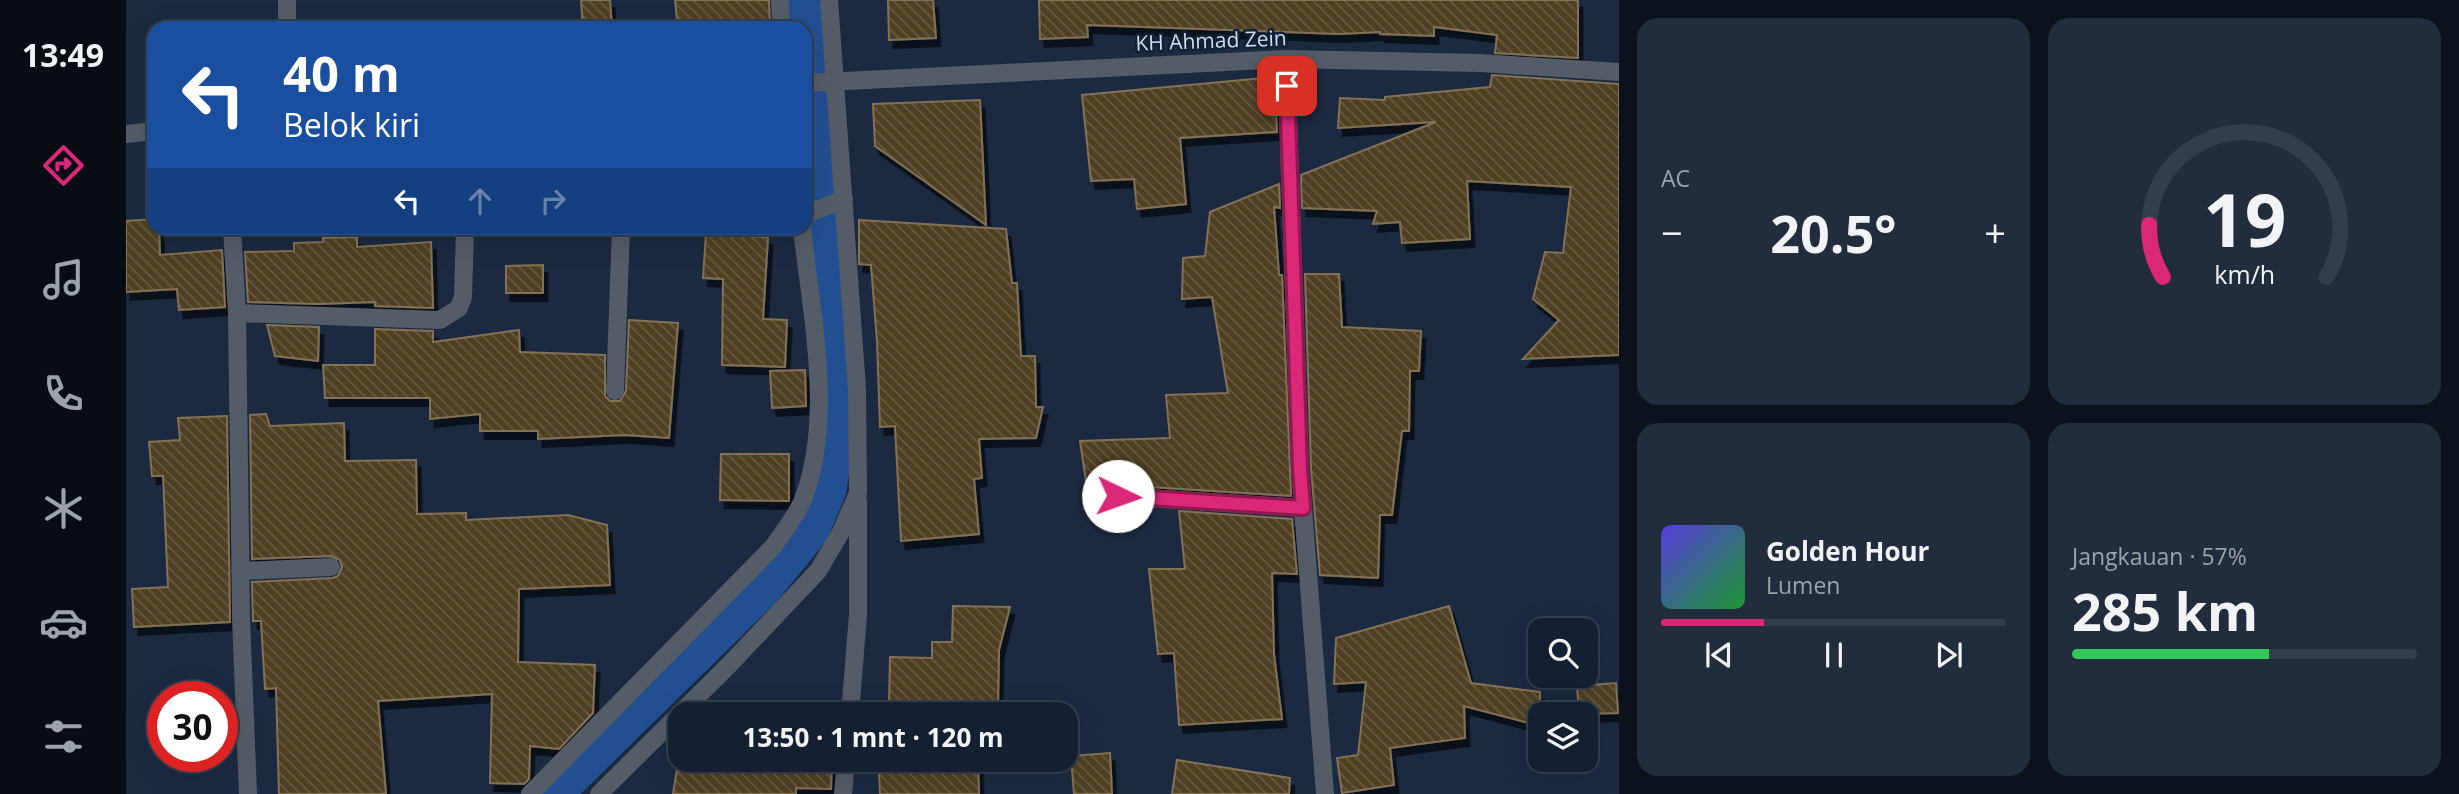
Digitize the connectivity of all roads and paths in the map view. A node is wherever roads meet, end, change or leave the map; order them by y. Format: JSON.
{"nodes":[{"id":1,"x":287,"y":0,"type":"edge"},
{"id":2,"x":780,"y":0,"type":"edge"},
{"id":3,"x":829,"y":0,"type":"edge"},
{"id":4,"x":287,"y":21,"type":"edge"},
{"id":5,"x":781,"y":21,"type":"edge"},
{"id":6,"x":1286,"y":59,"type":"junction"},
{"id":7,"x":1619,"y":72,"type":"edge"},
{"id":8,"x":820,"y":82,"type":"edge"},
{"id":9,"x":147,"y":132,"type":"edge"},
{"id":10,"x":126,"y":134,"type":"edge"},
{"id":11,"x":839,"y":201,"type":"junction"},
{"id":12,"x":812,"y":215,"type":"edge"},
{"id":13,"x":232,"y":235,"type":"edge"},
{"id":14,"x":465,"y":235,"type":"edge"},
{"id":15,"x":621,"y":235,"type":"edge"},
{"id":16,"x":807,"y":235,"type":"edge"},
{"id":17,"x":237,"y":313,"type":"junction"},
{"id":18,"x":615,"y":391,"type":"dead end"},
{"id":19,"x":858,"y":493,"type":"junction"},
{"id":20,"x":1118,"y":496,"type":"dead end"},
{"id":21,"x":1303,"y":508,"type":"junction"},
{"id":22,"x":331,"y":567,"type":"dead end"},
{"id":23,"x":240,"y":571,"type":"junction"},
{"id":24,"x":851,"y":702,"type":"edge"},
{"id":25,"x":845,"y":772,"type":"edge"},
{"id":26,"x":248,"y":794,"type":"edge"},
{"id":27,"x":530,"y":794,"type":"edge"},
{"id":28,"x":599,"y":794,"type":"edge"},
{"id":29,"x":843,"y":794,"type":"edge"},
{"id":30,"x":1325,"y":794,"type":"edge"}],
"edges":[{"from":1,"to":4,"type":"street"},
{"from":2,"to":5,"type":"street"},
{"from":3,"to":8,"type":"street"},
{"from":6,"to":7,"type":"street","name":"KH Ahmad Zein"},
{"from":6,"to":8,"type":"street","name":"KH Ahmad Zein"},
{"from":6,"to":21,"type":"street"},
{"from":8,"to":11,"type":"street"},
{"from":9,"to":10,"type":"street"},
{"from":11,"to":12,"type":"street"},
{"from":11,"to":19,"type":"street"},
{"from":13,"to":17,"type":"street"},
{"from":14,"to":17,"type":"street"},
{"from":15,"to":18,"type":"street"},
{"from":16,"to":27,"type":"street"},
{"from":17,"to":23,"type":"street"},
{"from":19,"to":24,"type":"street"},
{"from":19,"to":28,"type":"street"},
{"from":20,"to":21,"type":"street"},
{"from":21,"to":30,"type":"street"},
{"from":22,"to":23,"type":"street"},
{"from":23,"to":26,"type":"street"},
{"from":25,"to":29,"type":"street"}]}
